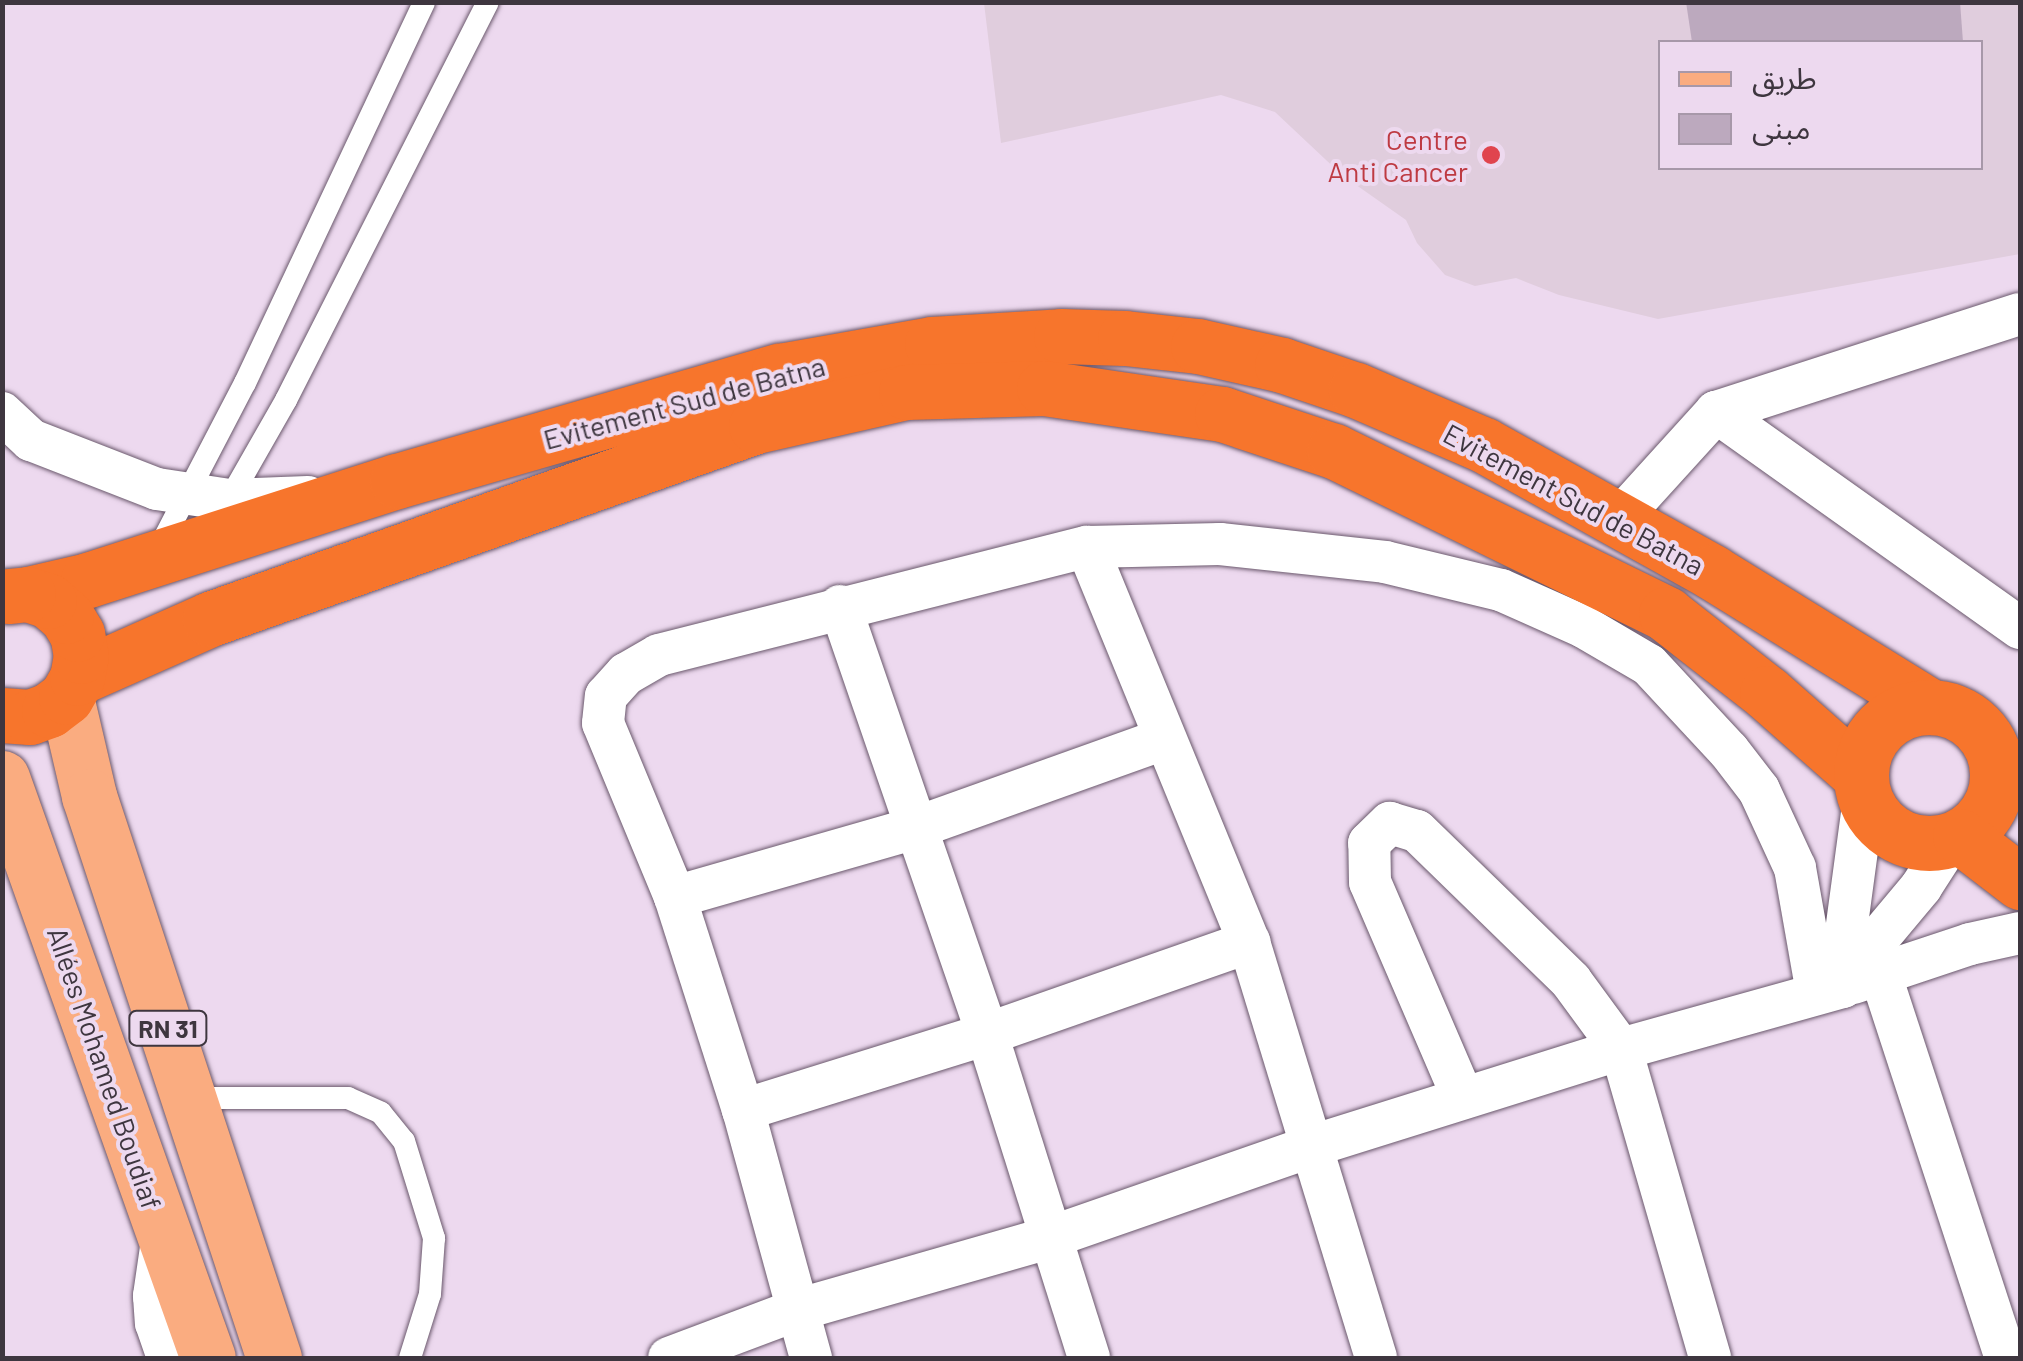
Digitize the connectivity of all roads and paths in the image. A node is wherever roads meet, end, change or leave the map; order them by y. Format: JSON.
{"nodes":[{"id":1,"x":424,"y":2,"type":"edge"},
{"id":2,"x":488,"y":2,"type":"edge"},
{"id":3,"x":2020,"y":314,"type":"edge"},
{"id":4,"x":1716,"y":412,"type":"junction"},
{"id":5,"x":2,"y":413,"type":"edge"},
{"id":6,"x":349,"y":496,"type":"junction"},
{"id":7,"x":209,"y":498,"type":"junction"},
{"id":8,"x":1618,"y":520,"type":"junction"},
{"id":9,"x":1086,"y":546,"type":"junction"},
{"id":10,"x":153,"y":559,"type":"junction"},
{"id":11,"x":9,"y":595,"type":"edge"},
{"id":12,"x":840,"y":606,"type":"junction"},
{"id":13,"x":2020,"y":628,"type":"edge"},
{"id":14,"x":72,"y":687,"type":"junction"},
{"id":15,"x":1932,"y":706,"type":"junction"},
{"id":16,"x":2,"y":714,"type":"edge"},
{"id":17,"x":1164,"y":740,"type":"junction"},
{"id":18,"x":2004,"y":754,"type":"edge"},
{"id":19,"x":2,"y":778,"type":"edge"},
{"id":20,"x":1862,"y":786,"type":"junction"},
{"id":21,"x":915,"y":828,"type":"junction"},
{"id":22,"x":1955,"y":838,"type":"junction"},
{"id":23,"x":2020,"y":882,"type":"edge"},
{"id":24,"x":675,"y":898,"type":"junction"},
{"id":25,"x":2020,"y":934,"type":"edge"},
{"id":26,"x":1249,"y":942,"type":"junction"},
{"id":27,"x":1846,"y":983,"type":"junction"},
{"id":28,"x":987,"y":1034,"type":"junction"},
{"id":29,"x":1622,"y":1049,"type":"junction"},
{"id":30,"x":190,"y":1098,"type":"junction"},
{"id":31,"x":1463,"y":1098,"type":"junction"},
{"id":32,"x":742,"y":1110,"type":"junction"},
{"id":33,"x":1312,"y":1146,"type":"junction"},
{"id":34,"x":163,"y":1234,"type":"junction"},
{"id":35,"x":1051,"y":1237,"type":"junction"},
{"id":36,"x":797,"y":1310,"type":"junction"},
{"id":37,"x":168,"y":1358,"type":"edge"},
{"id":38,"x":208,"y":1358,"type":"edge"},
{"id":39,"x":274,"y":1358,"type":"edge"},
{"id":40,"x":410,"y":1358,"type":"edge"},
{"id":41,"x":669,"y":1358,"type":"edge"},
{"id":42,"x":810,"y":1358,"type":"edge"},
{"id":43,"x":1089,"y":1358,"type":"edge"},
{"id":44,"x":1376,"y":1358,"type":"edge"},
{"id":45,"x":1710,"y":1358,"type":"edge"},
{"id":46,"x":2006,"y":1358,"type":"edge"}],
"edges":[{"from":1,"to":7,"type":"lane"},
{"from":2,"to":7,"type":"lane"},
{"from":3,"to":4,"type":"street"},
{"from":4,"to":8,"type":"street"},
{"from":4,"to":13,"type":"street"},
{"from":5,"to":7,"type":"street"},
{"from":6,"to":7,"type":"street"},
{"from":6,"to":8,"type":"highway","name":"Evitement Sud de Batna"},
{"from":6,"to":10,"type":"highway","name":"Evitement Sud de Batna"},
{"from":7,"to":10,"type":"lane"},
{"from":8,"to":15,"type":"highway","name":"Evitement Sud de Batna"},
{"from":9,"to":12,"type":"street"},
{"from":9,"to":17,"type":"street"},
{"from":9,"to":27,"type":"street"},
{"from":10,"to":11,"type":"highway","name":"Evitement Sud de Batna"},
{"from":11,"to":14,"type":"highway"},
{"from":12,"to":21,"type":"street"},
{"from":12,"to":24,"type":"street"},
{"from":14,"to":16,"type":"highway","name":"Evitement Sud de Batna"},
{"from":14,"to":20,"type":"highway","name":"Evitement Sud de Batna"},
{"from":14,"to":30,"type":"main road","number":"RN 31"},
{"from":15,"to":18,"type":"highway"},
{"from":15,"to":20,"type":"highway"},
{"from":17,"to":21,"type":"street"},
{"from":17,"to":26,"type":"street"},
{"from":18,"to":22,"type":"highway"},
{"from":19,"to":34,"type":"main road","name":"Allées Mohamed Boudiaf","number":"RN 31"},
{"from":20,"to":22,"type":"highway"},
{"from":20,"to":27,"type":"street"},
{"from":21,"to":24,"type":"street"},
{"from":21,"to":28,"type":"street"},
{"from":22,"to":23,"type":"highway"},
{"from":22,"to":27,"type":"street"},
{"from":24,"to":32,"type":"street"},
{"from":25,"to":27,"type":"street"},
{"from":26,"to":28,"type":"street"},
{"from":26,"to":33,"type":"street"},
{"from":27,"to":29,"type":"street"},
{"from":27,"to":46,"type":"street"},
{"from":28,"to":32,"type":"street"},
{"from":28,"to":35,"type":"street"},
{"from":29,"to":31,"type":"street"},
{"from":29,"to":31,"type":"street"},
{"from":29,"to":45,"type":"street"},
{"from":30,"to":39,"type":"main road","number":"RN 31"},
{"from":30,"to":40,"type":"lane"},
{"from":31,"to":33,"type":"street"},
{"from":32,"to":36,"type":"street"},
{"from":33,"to":35,"type":"street"},
{"from":33,"to":44,"type":"street"},
{"from":34,"to":37,"type":"street"},
{"from":34,"to":38,"type":"main road","name":"Allées Mohamed Boudiaf","number":"RN 31"},
{"from":35,"to":36,"type":"street"},
{"from":35,"to":43,"type":"street"},
{"from":36,"to":41,"type":"street"},
{"from":36,"to":42,"type":"street"}]}
